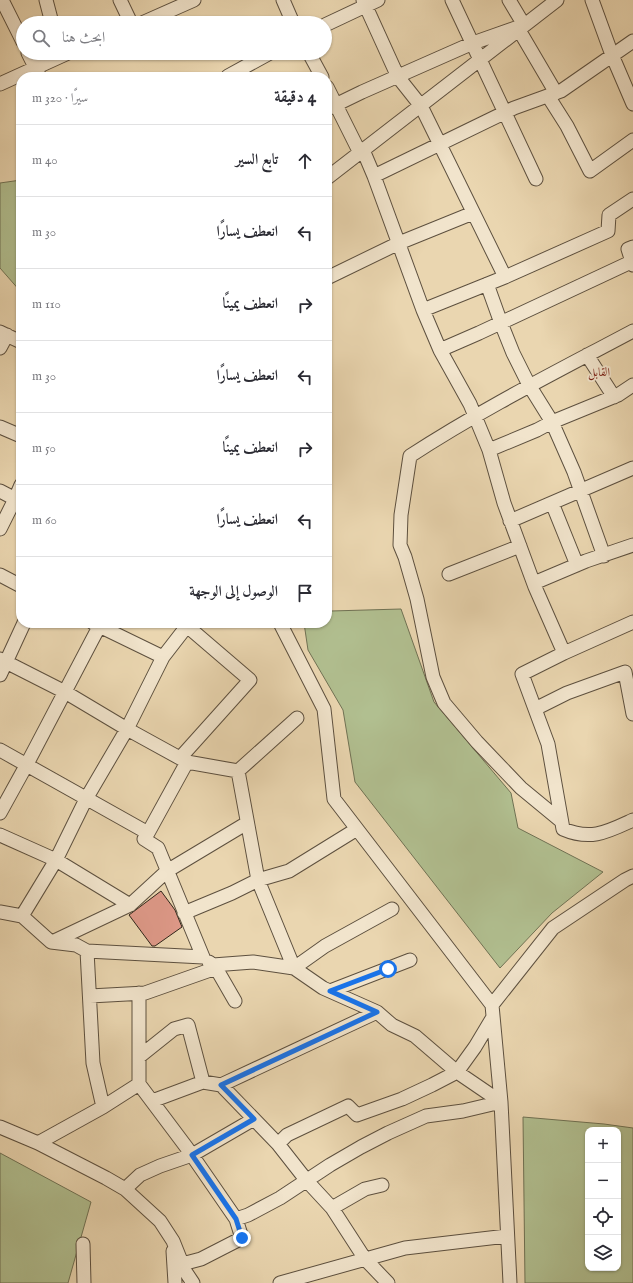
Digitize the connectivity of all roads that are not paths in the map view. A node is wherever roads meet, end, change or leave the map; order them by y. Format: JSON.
{"nodes":[{"id":1,"x":2,"y":0,"type":"edge"},
{"id":2,"x":46,"y":0,"type":"edge"},
{"id":3,"x":120,"y":0,"type":"edge"},
{"id":4,"x":194,"y":0,"type":"edge"},
{"id":5,"x":283,"y":0,"type":"edge"},
{"id":6,"x":378,"y":0,"type":"edge"},
{"id":7,"x":452,"y":0,"type":"edge"},
{"id":8,"x":509,"y":0,"type":"edge"},
{"id":9,"x":557,"y":0,"type":"edge"},
{"id":10,"x":592,"y":0,"type":"edge"},
{"id":11,"x":364,"y":3,"type":"edge"},
{"id":12,"x":175,"y":4,"type":"edge"},
{"id":13,"x":50,"y":16,"type":"edge"},
{"id":14,"x":128,"y":16,"type":"edge"},
{"id":15,"x":154,"y":16,"type":"edge"},
{"id":16,"x":291,"y":16,"type":"edge"},
{"id":17,"x":332,"y":20,"type":"edge"},
{"id":18,"x":16,"y":28,"type":"edge"},
{"id":19,"x":521,"y":28,"type":"junction"},
{"id":20,"x":633,"y":41,"type":"edge"},
{"id":21,"x":473,"y":44,"type":"junction"},
{"id":22,"x":612,"y":55,"type":"junction"},
{"id":23,"x":32,"y":60,"type":"edge"},
{"id":24,"x":55,"y":60,"type":"edge"},
{"id":25,"x":257,"y":60,"type":"edge"},
{"id":26,"x":313,"y":60,"type":"edge"},
{"id":27,"x":480,"y":60,"type":"junction"},
{"id":28,"x":38,"y":72,"type":"edge"},
{"id":29,"x":235,"y":72,"type":"edge"},
{"id":30,"x":319,"y":72,"type":"edge"},
{"id":31,"x":398,"y":77,"type":"junction"},
{"id":32,"x":16,"y":79,"type":"edge"},
{"id":33,"x":0,"y":84,"type":"edge"},
{"id":34,"x":552,"y":94,"type":"junction"},
{"id":35,"x":633,"y":104,"type":"edge"},
{"id":36,"x":421,"y":106,"type":"junction"},
{"id":37,"x":332,"y":107,"type":"edge"},
{"id":38,"x":505,"y":113,"type":"junction"},
{"id":39,"x":633,"y":140,"type":"edge"},
{"id":40,"x":440,"y":144,"type":"junction"},
{"id":41,"x":361,"y":152,"type":"junction"},
{"id":42,"x":332,"y":174,"type":"edge"},
{"id":43,"x":374,"y":176,"type":"junction"},
{"id":44,"x":536,"y":179,"type":"dead end"},
{"id":45,"x":633,"y":199,"type":"edge"},
{"id":46,"x":473,"y":214,"type":"junction"},
{"id":47,"x":399,"y":243,"type":"junction"},
{"id":48,"x":633,"y":247,"type":"edge"},
{"id":49,"x":632,"y":264,"type":"edge"},
{"id":50,"x":332,"y":276,"type":"edge"},
{"id":51,"x":505,"y":277,"type":"junction"},
{"id":52,"x":487,"y":284,"type":"junction"},
{"id":53,"x":423,"y":310,"type":"junction"},
{"id":54,"x":501,"y":323,"type":"junction"},
{"id":55,"x":633,"y":330,"type":"edge"},
{"id":56,"x":3,"y":333,"type":"edge"},
{"id":57,"x":16,"y":340,"type":"edge"},
{"id":58,"x":0,"y":348,"type":"edge"},
{"id":59,"x":440,"y":350,"type":"junction"},
{"id":60,"x":587,"y":355,"type":"junction"},
{"id":61,"x":529,"y":385,"type":"junction"},
{"id":62,"x":633,"y":385,"type":"edge"},
{"id":63,"x":614,"y":397,"type":"junction"},
{"id":64,"x":475,"y":417,"type":"junction"},
{"id":65,"x":552,"y":422,"type":"junction"},
{"id":66,"x":0,"y":427,"type":"edge"},
{"id":67,"x":16,"y":434,"type":"edge"},
{"id":68,"x":489,"y":450,"type":"junction"},
{"id":69,"x":633,"y":468,"type":"edge"},
{"id":70,"x":0,"y":491,"type":"edge"},
{"id":71,"x":581,"y":491,"type":"junction"},
{"id":72,"x":16,"y":499,"type":"edge"},
{"id":73,"x":16,"y":503,"type":"edge"},
{"id":74,"x":552,"y":503,"type":"junction"},
{"id":75,"x":510,"y":521,"type":"junction"},
{"id":76,"x":0,"y":529,"type":"edge"},
{"id":77,"x":633,"y":545,"type":"edge"},
{"id":78,"x":520,"y":546,"type":"junction"},
{"id":79,"x":604,"y":556,"type":"junction"},
{"id":80,"x":577,"y":565,"type":"junction"},
{"id":81,"x":449,"y":574,"type":"dead end"},
{"id":82,"x":0,"y":575,"type":"edge"},
{"id":83,"x":16,"y":583,"type":"edge"},
{"id":84,"x":534,"y":583,"type":"junction"},
{"id":85,"x":633,"y":622,"type":"edge"},
{"id":86,"x":21,"y":628,"type":"edge"},
{"id":87,"x":96,"y":628,"type":"edge"},
{"id":88,"x":106,"y":628,"type":"edge"},
{"id":89,"x":184,"y":628,"type":"edge"},
{"id":90,"x":189,"y":628,"type":"edge"},
{"id":91,"x":283,"y":628,"type":"edge"},
{"id":92,"x":564,"y":653,"type":"junction"},
{"id":93,"x":163,"y":657,"type":"junction"},
{"id":94,"x":3,"y":661,"type":"edge"},
{"id":95,"x":0,"y":675,"type":"edge"},
{"id":96,"x":65,"y":692,"type":"junction"},
{"id":97,"x":535,"y":709,"type":"junction"},
{"id":98,"x":633,"y":714,"type":"edge"},
{"id":99,"x":298,"y":718,"type":"dead end"},
{"id":100,"x":127,"y":729,"type":"junction"},
{"id":101,"x":0,"y":750,"type":"edge"},
{"id":102,"x":184,"y":760,"type":"junction"},
{"id":103,"x":27,"y":764,"type":"junction"},
{"id":104,"x":238,"y":771,"type":"junction"},
{"id":105,"x":86,"y":799,"type":"junction"},
{"id":106,"x":0,"y":813,"type":"edge"},
{"id":107,"x":633,"y":820,"type":"edge"},
{"id":108,"x":561,"y":821,"type":"junction"},
{"id":109,"x":247,"y":823,"type":"junction"},
{"id":110,"x":357,"y":830,"type":"junction"},
{"id":111,"x":148,"y":833,"type":"junction"},
{"id":112,"x":0,"y":835,"type":"edge"},
{"id":113,"x":56,"y":860,"type":"junction"},
{"id":114,"x":167,"y":871,"type":"junction"},
{"id":115,"x":633,"y":876,"type":"edge"},
{"id":116,"x":258,"y":880,"type":"junction"},
{"id":117,"x":130,"y":905,"type":"junction"},
{"id":118,"x":392,"y":909,"type":"dead end"},
{"id":119,"x":0,"y":912,"type":"edge"},
{"id":120,"x":184,"y":913,"type":"junction"},
{"id":121,"x":22,"y":916,"type":"junction"},
{"id":122,"x":51,"y":942,"type":"junction"},
{"id":123,"x":87,"y":951,"type":"junction"},
{"id":124,"x":410,"y":960,"type":"dead end"},
{"id":125,"x":211,"y":963,"type":"junction"},
{"id":126,"x":294,"y":968,"type":"junction"},
{"id":127,"x":330,"y":991,"type":"junction"},
{"id":128,"x":139,"y":993,"type":"junction"},
{"id":129,"x":90,"y":996,"type":"junction"},
{"id":130,"x":236,"y":1001,"type":"dead end"},
{"id":131,"x":492,"y":1011,"type":"junction"},
{"id":132,"x":377,"y":1012,"type":"junction"},
{"id":133,"x":139,"y":1057,"type":"junction"},
{"id":134,"x":457,"y":1072,"type":"junction"},
{"id":135,"x":203,"y":1082,"type":"junction"},
{"id":136,"x":139,"y":1084,"type":"junction"},
{"id":137,"x":221,"y":1085,"type":"junction"},
{"id":138,"x":152,"y":1101,"type":"junction"},
{"id":139,"x":501,"y":1102,"type":"junction"},
{"id":140,"x":103,"y":1107,"type":"junction"},
{"id":141,"x":254,"y":1119,"type":"junction"},
{"id":142,"x":0,"y":1127,"type":"edge"},
{"id":143,"x":38,"y":1143,"type":"junction"},
{"id":144,"x":278,"y":1144,"type":"junction"},
{"id":145,"x":192,"y":1155,"type":"junction"},
{"id":146,"x":307,"y":1180,"type":"junction"},
{"id":147,"x":382,"y":1185,"type":"dead end"},
{"id":148,"x":125,"y":1189,"type":"junction"},
{"id":149,"x":332,"y":1208,"type":"junction"},
{"id":150,"x":236,"y":1219,"type":"junction"},
{"id":151,"x":507,"y":1236,"type":"junction"},
{"id":152,"x":173,"y":1241,"type":"junction"},
{"id":153,"x":83,"y":1244,"type":"dead end"},
{"id":154,"x":365,"y":1259,"type":"junction"},
{"id":155,"x":182,"y":1264,"type":"junction"},
{"id":156,"x":84,"y":1283,"type":"edge"},
{"id":157,"x":174,"y":1283,"type":"edge"},
{"id":158,"x":193,"y":1283,"type":"edge"},
{"id":159,"x":280,"y":1283,"type":"edge"},
{"id":160,"x":388,"y":1283,"type":"edge"},
{"id":161,"x":510,"y":1283,"type":"edge"}],
"edges":[{"from":1,"to":18,"type":"street"},
{"from":2,"to":13,"type":"street"},
{"from":3,"to":14,"type":"street"},
{"from":4,"to":12,"type":"street"},
{"from":5,"to":16,"type":"street"},
{"from":6,"to":11,"type":"street"},
{"from":7,"to":21,"type":"street"},
{"from":8,"to":19,"type":"street"},
{"from":9,"to":19,"type":"street"},
{"from":10,"to":22,"type":"street"},
{"from":11,"to":17,"type":"street"},
{"from":11,"to":31,"type":"street"},
{"from":12,"to":15,"type":"street"},
{"from":19,"to":21,"type":"street"},
{"from":19,"to":27,"type":"street"},
{"from":19,"to":34,"type":"street"},
{"from":20,"to":22,"type":"street"},
{"from":21,"to":27,"type":"street"},
{"from":21,"to":31,"type":"street"},
{"from":22,"to":34,"type":"street"},
{"from":22,"to":35,"type":"street"},
{"from":23,"to":28,"type":"street"},
{"from":24,"to":28,"type":"street"},
{"from":25,"to":29,"type":"street"},
{"from":26,"to":30,"type":"street"},
{"from":27,"to":36,"type":"street"},
{"from":27,"to":38,"type":"street"},
{"from":31,"to":36,"type":"street"},
{"from":31,"to":37,"type":"street"},
{"from":32,"to":33,"type":"street"},
{"from":34,"to":38,"type":"street"},
{"from":34,"to":39,"type":"street"},
{"from":36,"to":40,"type":"street"},
{"from":36,"to":41,"type":"street"},
{"from":37,"to":41,"type":"street"},
{"from":38,"to":40,"type":"street"},
{"from":38,"to":44,"type":"street"},
{"from":40,"to":43,"type":"street"},
{"from":40,"to":46,"type":"street"},
{"from":41,"to":42,"type":"street"},
{"from":41,"to":43,"type":"street"},
{"from":43,"to":47,"type":"street"},
{"from":45,"to":51,"type":"street"},
{"from":46,"to":47,"type":"street"},
{"from":46,"to":51,"type":"street"},
{"from":47,"to":50,"type":"street"},
{"from":47,"to":53,"type":"street"},
{"from":48,"to":49,"type":"street"},
{"from":49,"to":54,"type":"street"},
{"from":51,"to":52,"type":"street"},
{"from":52,"to":53,"type":"street"},
{"from":52,"to":54,"type":"street"},
{"from":53,"to":59,"type":"street"},
{"from":54,"to":59,"type":"street"},
{"from":54,"to":61,"type":"street"},
{"from":55,"to":60,"type":"street"},
{"from":56,"to":57,"type":"street"},
{"from":56,"to":58,"type":"street"},
{"from":59,"to":64,"type":"street"},
{"from":60,"to":61,"type":"street"},
{"from":60,"to":63,"type":"street"},
{"from":61,"to":64,"type":"street"},
{"from":61,"to":65,"type":"street"},
{"from":62,"to":63,"type":"street"},
{"from":63,"to":65,"type":"street"},
{"from":64,"to":68,"type":"street"},
{"from":64,"to":108,"type":"street"},
{"from":65,"to":68,"type":"street"},
{"from":65,"to":71,"type":"street"},
{"from":66,"to":67,"type":"street"},
{"from":68,"to":75,"type":"street"},
{"from":69,"to":71,"type":"street"},
{"from":70,"to":72,"type":"street"},
{"from":71,"to":74,"type":"street"},
{"from":71,"to":79,"type":"street"},
{"from":73,"to":76,"type":"street"},
{"from":74,"to":75,"type":"street"},
{"from":74,"to":80,"type":"street"},
{"from":75,"to":78,"type":"street"},
{"from":77,"to":79,"type":"street"},
{"from":78,"to":81,"type":"street"},
{"from":78,"to":84,"type":"street"},
{"from":79,"to":80,"type":"street"},
{"from":80,"to":84,"type":"street"},
{"from":82,"to":83,"type":"street"},
{"from":84,"to":92,"type":"street"},
{"from":85,"to":92,"type":"street"},
{"from":86,"to":94,"type":"street"},
{"from":87,"to":96,"type":"street"},
{"from":88,"to":93,"type":"street"},
{"from":89,"to":93,"type":"street"},
{"from":90,"to":102,"type":"street"},
{"from":91,"to":110,"type":"street"},
{"from":92,"to":97,"type":"street"},
{"from":93,"to":100,"type":"street"},
{"from":94,"to":95,"type":"street"},
{"from":94,"to":96,"type":"street"},
{"from":96,"to":100,"type":"street"},
{"from":96,"to":103,"type":"street"},
{"from":97,"to":98,"type":"street"},
{"from":97,"to":108,"type":"street"},
{"from":99,"to":104,"type":"street"},
{"from":100,"to":102,"type":"street"},
{"from":100,"to":105,"type":"street"},
{"from":101,"to":103,"type":"street"},
{"from":102,"to":104,"type":"street"},
{"from":102,"to":111,"type":"street"},
{"from":103,"to":105,"type":"street"},
{"from":103,"to":106,"type":"street"},
{"from":104,"to":109,"type":"street"},
{"from":105,"to":111,"type":"street"},
{"from":105,"to":113,"type":"street"},
{"from":107,"to":108,"type":"street"},
{"from":109,"to":114,"type":"street"},
{"from":109,"to":116,"type":"street"},
{"from":110,"to":116,"type":"street"},
{"from":110,"to":131,"type":"street"},
{"from":111,"to":114,"type":"street"},
{"from":112,"to":113,"type":"street"},
{"from":113,"to":117,"type":"street"},
{"from":113,"to":121,"type":"street"},
{"from":114,"to":117,"type":"street"},
{"from":114,"to":120,"type":"street"},
{"from":115,"to":131,"type":"street"},
{"from":116,"to":120,"type":"street"},
{"from":116,"to":126,"type":"street"},
{"from":117,"to":122,"type":"street"},
{"from":118,"to":126,"type":"street"},
{"from":119,"to":121,"type":"street"},
{"from":120,"to":125,"type":"street"},
{"from":121,"to":122,"type":"street"},
{"from":122,"to":123,"type":"street"},
{"from":123,"to":125,"type":"street"},
{"from":123,"to":129,"type":"street"},
{"from":124,"to":127,"type":"street"},
{"from":125,"to":126,"type":"street"},
{"from":125,"to":128,"type":"street"},
{"from":125,"to":130,"type":"street"},
{"from":126,"to":127,"type":"street"},
{"from":127,"to":132,"type":"street"},
{"from":128,"to":129,"type":"street"},
{"from":128,"to":133,"type":"street"},
{"from":129,"to":140,"type":"street"},
{"from":131,"to":134,"type":"street"},
{"from":131,"to":139,"type":"street"},
{"from":132,"to":134,"type":"street"},
{"from":132,"to":137,"type":"street"},
{"from":133,"to":135,"type":"street"},
{"from":133,"to":136,"type":"street"},
{"from":134,"to":139,"type":"street"},
{"from":134,"to":144,"type":"street"},
{"from":135,"to":137,"type":"street"},
{"from":135,"to":138,"type":"street"},
{"from":136,"to":138,"type":"street"},
{"from":136,"to":140,"type":"street"},
{"from":137,"to":141,"type":"street"},
{"from":138,"to":145,"type":"street"},
{"from":139,"to":146,"type":"street"},
{"from":139,"to":151,"type":"street"},
{"from":140,"to":143,"type":"street"},
{"from":141,"to":144,"type":"street"},
{"from":141,"to":145,"type":"street"},
{"from":142,"to":143,"type":"street"},
{"from":143,"to":148,"type":"street"},
{"from":144,"to":146,"type":"street"},
{"from":145,"to":148,"type":"street"},
{"from":145,"to":150,"type":"street"},
{"from":146,"to":149,"type":"street"},
{"from":146,"to":150,"type":"street"},
{"from":147,"to":149,"type":"street"},
{"from":148,"to":152,"type":"street"},
{"from":149,"to":154,"type":"street"},
{"from":150,"to":155,"type":"street"},
{"from":151,"to":154,"type":"street"},
{"from":151,"to":161,"type":"street"},
{"from":152,"to":155,"type":"street"},
{"from":152,"to":157,"type":"street"},
{"from":153,"to":156,"type":"street"},
{"from":154,"to":159,"type":"street"},
{"from":154,"to":160,"type":"street"},
{"from":155,"to":158,"type":"street"}]}
